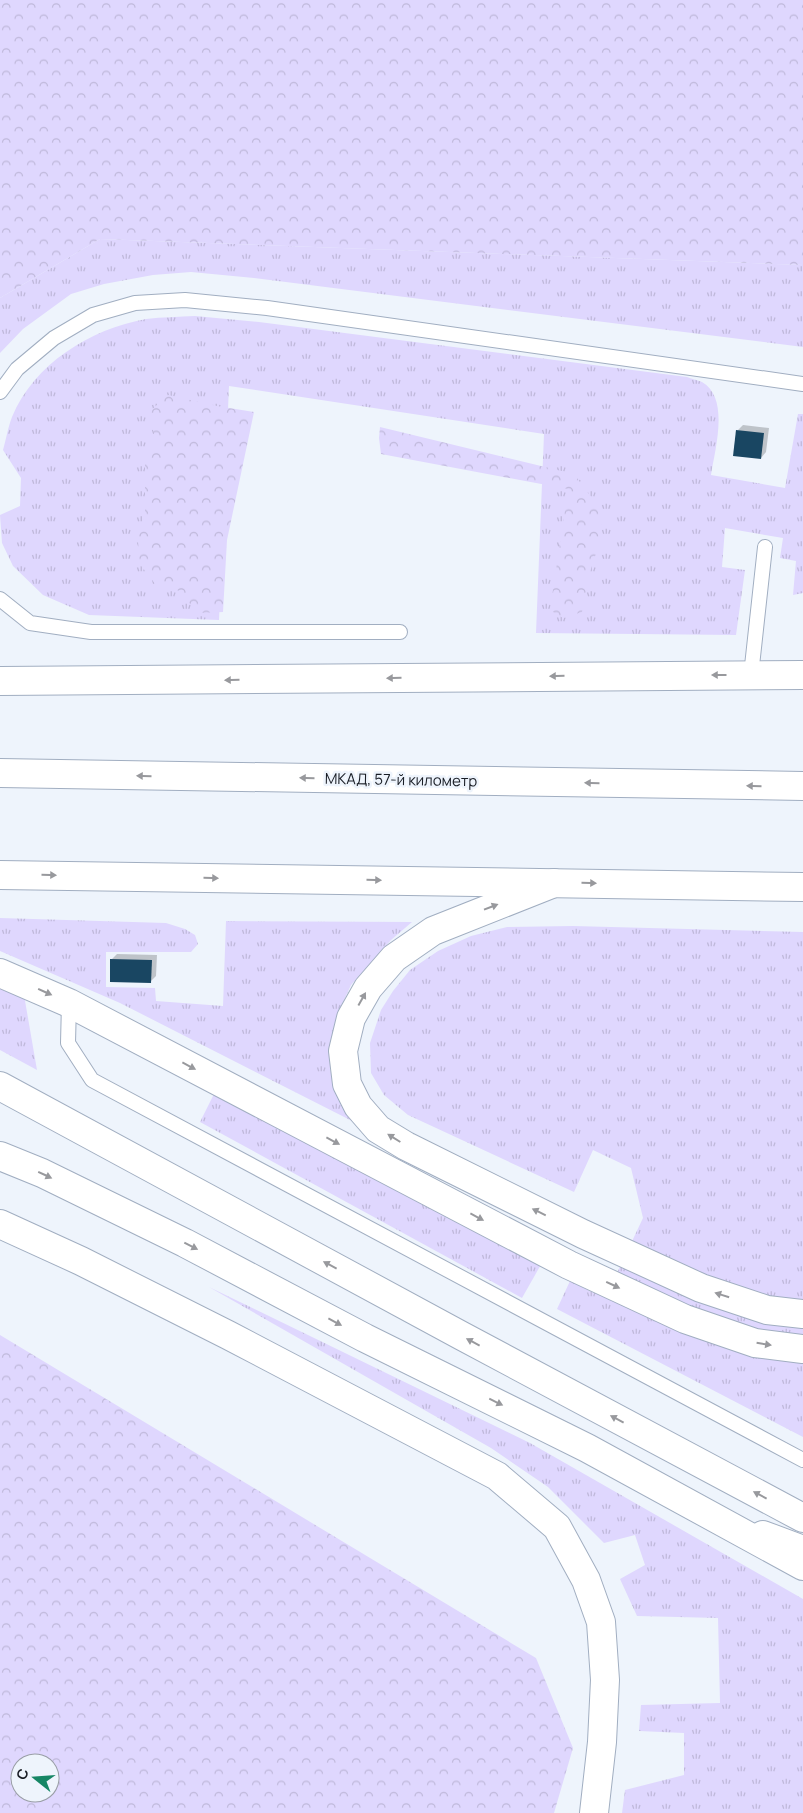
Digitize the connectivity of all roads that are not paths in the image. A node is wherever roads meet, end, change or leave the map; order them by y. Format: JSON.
{"nodes":[{"id":1,"x":803,"y":384,"type":"edge"},
{"id":2,"x":0,"y":392,"type":"edge"},
{"id":3,"x":765,"y":547,"type":"dead end"},
{"id":4,"x":0,"y":600,"type":"edge"},
{"id":5,"x":400,"y":632,"type":"dead end"},
{"id":6,"x":751,"y":675,"type":"junction"},
{"id":7,"x":803,"y":675,"type":"edge"},
{"id":8,"x":0,"y":681,"type":"edge"},
{"id":9,"x":0,"y":773,"type":"edge"},
{"id":10,"x":803,"y":786,"type":"edge"},
{"id":11,"x":0,"y":875,"type":"edge"},
{"id":12,"x":556,"y":882,"type":"junction"},
{"id":13,"x":803,"y":887,"type":"edge"},
{"id":14,"x":0,"y":972,"type":"edge"},
{"id":15,"x":69,"y":1003,"type":"junction"},
{"id":16,"x":0,"y":1086,"type":"edge"},
{"id":17,"x":0,"y":1156,"type":"edge"},
{"id":18,"x":0,"y":1224,"type":"edge"},
{"id":19,"x":803,"y":1314,"type":"edge"},
{"id":20,"x":803,"y":1349,"type":"edge"},
{"id":21,"x":803,"y":1460,"type":"edge"},
{"id":22,"x":717,"y":1518,"type":"junction"},
{"id":23,"x":803,"y":1518,"type":"edge"},
{"id":24,"x":803,"y":1550,"type":"edge"},
{"id":25,"x":803,"y":1566,"type":"edge"},
{"id":26,"x":594,"y":1813,"type":"edge"}],
"edges":[{"from":1,"to":2,"type":"lane"},
{"from":3,"to":6,"type":"lane"},
{"from":4,"to":5,"type":"lane"},
{"from":6,"to":7,"type":"main road"},
{"from":6,"to":8,"type":"main road","one_way":true},
{"from":10,"to":9,"type":"main road","name":"МКАД, 57-й километр","one_way":true},
{"from":11,"to":12,"type":"main road","one_way":true},
{"from":12,"to":13,"type":"main road","one_way":true},
{"from":19,"to":12,"type":"main road","one_way":true},
{"from":14,"to":15,"type":"main road","one_way":true},
{"from":15,"to":20,"type":"main road","one_way":true},
{"from":15,"to":21,"type":"lane"},
{"from":23,"to":16,"type":"main road","one_way":true},
{"from":17,"to":22,"type":"main road","one_way":true},
{"from":18,"to":26,"type":"main road"},
{"from":22,"to":24,"type":"main road"},
{"from":22,"to":25,"type":"main road"}]}
